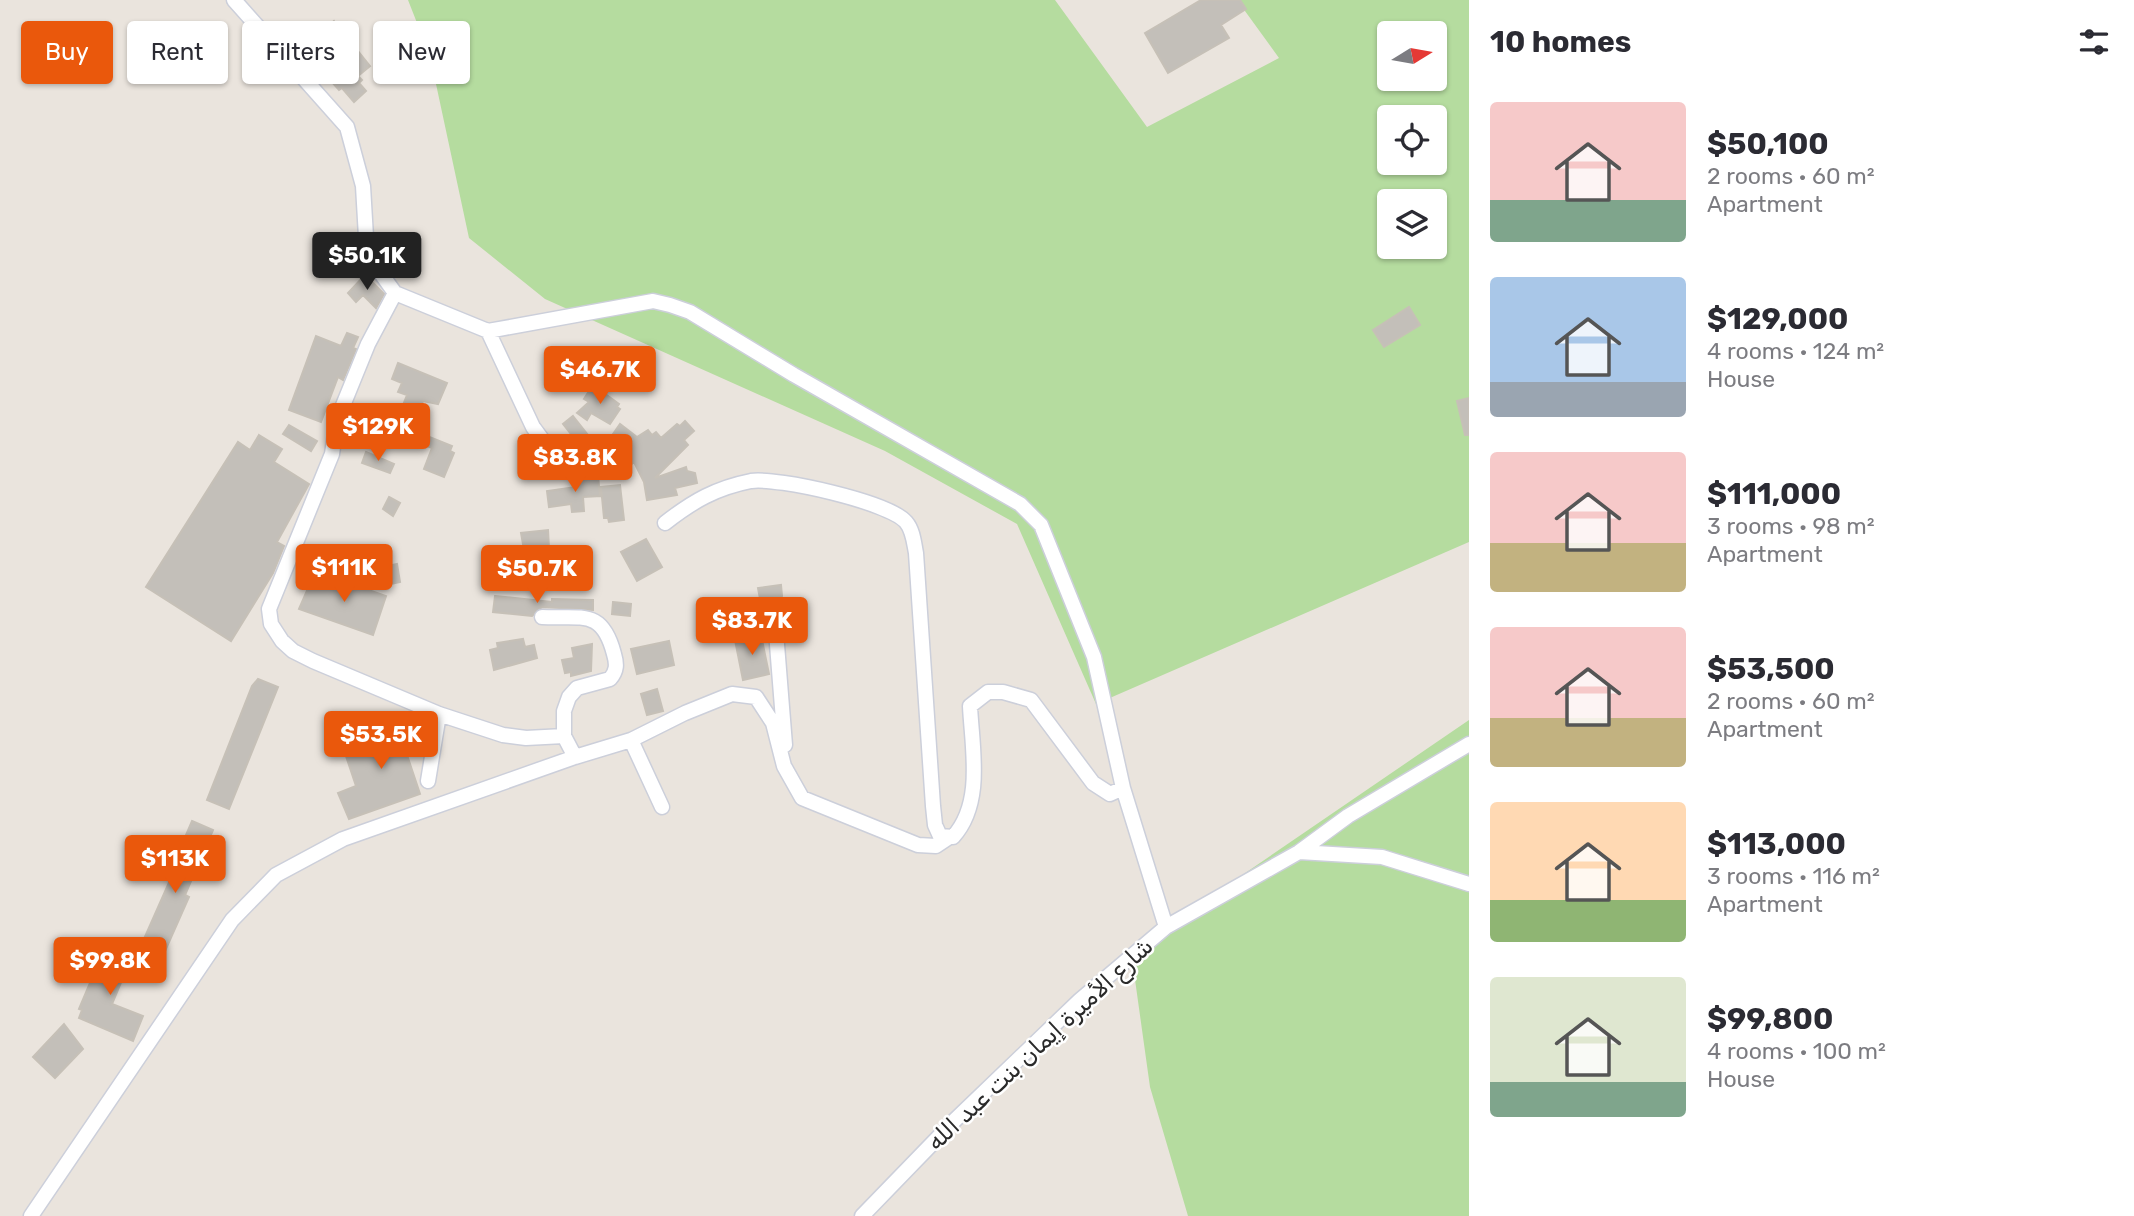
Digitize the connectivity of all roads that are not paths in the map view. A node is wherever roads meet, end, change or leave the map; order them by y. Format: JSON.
{"nodes":[{"id":1,"x":234,"y":0,"type":"edge"},
{"id":2,"x":395,"y":293,"type":"junction"},
{"id":3,"x":488,"y":331,"type":"junction"},
{"id":4,"x":578,"y":467,"type":"dead end"},
{"id":5,"x":664,"y":523,"type":"dead end"},
{"id":6,"x":774,"y":607,"type":"dead end"},
{"id":7,"x":542,"y":617,"type":"dead end"},
{"id":8,"x":439,"y":714,"type":"junction"},
{"id":9,"x":564,"y":736,"type":"junction"},
{"id":10,"x":631,"y":740,"type":"junction"},
{"id":11,"x":1469,"y":744,"type":"edge"},
{"id":12,"x":575,"y":757,"type":"junction"},
{"id":13,"x":784,"y":766,"type":"junction"},
{"id":14,"x":428,"y":781,"type":"dead end"},
{"id":15,"x":1123,"y":788,"type":"junction"},
{"id":16,"x":662,"y":807,"type":"dead end"},
{"id":17,"x":948,"y":838,"type":"junction"},
{"id":18,"x":1299,"y":852,"type":"junction"},
{"id":19,"x":1469,"y":884,"type":"edge"},
{"id":20,"x":1166,"y":927,"type":"junction"},
{"id":21,"x":31,"y":1216,"type":"edge"},
{"id":22,"x":862,"y":1216,"type":"edge"}],
"edges":[{"from":1,"to":2,"type":"street"},
{"from":2,"to":3,"type":"street"},
{"from":2,"to":8,"type":"street"},
{"from":3,"to":4,"type":"street"},
{"from":3,"to":15,"type":"street"},
{"from":5,"to":17,"type":"street"},
{"from":6,"to":13,"type":"street"},
{"from":7,"to":9,"type":"street"},
{"from":8,"to":9,"type":"street"},
{"from":8,"to":14,"type":"street"},
{"from":9,"to":12,"type":"street"},
{"from":10,"to":12,"type":"street"},
{"from":10,"to":13,"type":"street"},
{"from":10,"to":16,"type":"street"},
{"from":11,"to":18,"type":"street","name":"شارع الأميرة إيمان بنت عبد الله"},
{"from":12,"to":21,"type":"street"},
{"from":13,"to":17,"type":"street"},
{"from":15,"to":17,"type":"street"},
{"from":15,"to":20,"type":"street"},
{"from":18,"to":19,"type":"street"},
{"from":18,"to":20,"type":"street","name":"شارع الأميرة إيمان بنت عبد الله"},
{"from":20,"to":22,"type":"street","name":"شارع الأميرة إيمان بنت عبد الله"}]}
